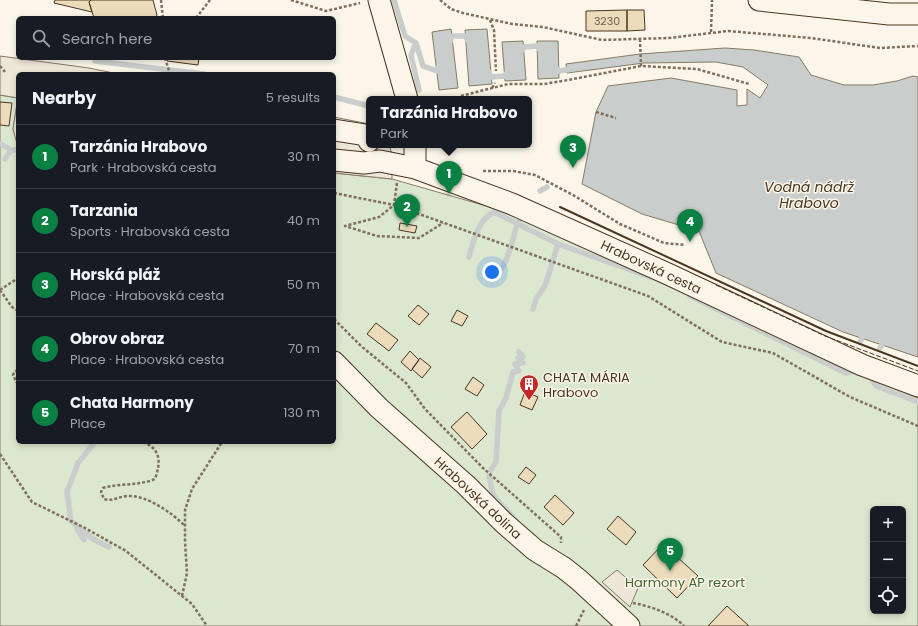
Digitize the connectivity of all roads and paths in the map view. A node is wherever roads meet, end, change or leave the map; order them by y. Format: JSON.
{"nodes":[{"id":1,"x":161,"y":0,"type":"edge"},
{"id":2,"x":210,"y":0,"type":"edge"},
{"id":3,"x":291,"y":0,"type":"edge"},
{"id":4,"x":440,"y":0,"type":"edge"},
{"id":5,"x":712,"y":0,"type":"edge"},
{"id":6,"x":759,"y":0,"type":"edge"},
{"id":7,"x":371,"y":1,"type":"edge"},
{"id":8,"x":918,"y":14,"type":"edge"},
{"id":9,"x":163,"y":16,"type":"edge"},
{"id":10,"x":198,"y":16,"type":"edge"},
{"id":11,"x":490,"y":19,"type":"junction"},
{"id":12,"x":711,"y":32,"type":"junction"},
{"id":13,"x":640,"y":40,"type":"junction"},
{"id":14,"x":918,"y":46,"type":"edge"},
{"id":15,"x":166,"y":60,"type":"edge"},
{"id":16,"x":0,"y":66,"type":"edge"},
{"id":17,"x":641,"y":66,"type":"junction"},
{"id":18,"x":496,"y":71,"type":"dead end"},
{"id":19,"x":5,"y":72,"type":"dead end"},
{"id":20,"x":169,"y":72,"type":"edge"},
{"id":21,"x":495,"y":83,"type":"dead end"},
{"id":22,"x":749,"y":84,"type":"dead end"},
{"id":23,"x":492,"y":88,"type":"junction"},
{"id":24,"x":406,"y":96,"type":"edge"},
{"id":25,"x":461,"y":96,"type":"edge"},
{"id":26,"x":596,"y":112,"type":"dead end"},
{"id":27,"x":616,"y":118,"type":"dead end"},
{"id":28,"x":336,"y":130,"type":"edge"},
{"id":29,"x":366,"y":135,"type":"edge"},
{"id":30,"x":415,"y":148,"type":"edge"},
{"id":31,"x":375,"y":153,"type":"edge"},
{"id":32,"x":336,"y":160,"type":"edge"},
{"id":33,"x":415,"y":168,"type":"junction"},
{"id":34,"x":482,"y":171,"type":"dead end"},
{"id":35,"x":336,"y":193,"type":"edge"},
{"id":36,"x":394,"y":205,"type":"junction"},
{"id":37,"x":443,"y":223,"type":"junction"},
{"id":38,"x":685,"y":245,"type":"dead end"},
{"id":39,"x":16,"y":279,"type":"edge"},
{"id":40,"x":0,"y":290,"type":"edge"},
{"id":41,"x":16,"y":310,"type":"edge"},
{"id":42,"x":336,"y":321,"type":"edge"},
{"id":43,"x":336,"y":364,"type":"edge"},
{"id":44,"x":16,"y":371,"type":"edge"},
{"id":45,"x":16,"y":381,"type":"edge"},
{"id":46,"x":918,"y":386,"type":"edge"},
{"id":47,"x":918,"y":426,"type":"edge"},
{"id":48,"x":146,"y":444,"type":"edge"},
{"id":49,"x":221,"y":444,"type":"edge"},
{"id":50,"x":0,"y":454,"type":"edge"},
{"id":51,"x":185,"y":526,"type":"junction"},
{"id":52,"x":564,"y":568,"type":"junction"},
{"id":53,"x":182,"y":596,"type":"junction"},
{"id":54,"x":626,"y":601,"type":"dead end"},
{"id":55,"x":207,"y":626,"type":"edge"},
{"id":56,"x":629,"y":626,"type":"edge"},
{"id":57,"x":684,"y":626,"type":"edge"}],
"edges":[{"from":1,"to":9,"type":"path"},
{"from":2,"to":10,"type":"path"},
{"from":3,"to":7,"type":"path"},
{"from":4,"to":11,"type":"path"},
{"from":5,"to":12,"type":"path"},
{"from":6,"to":8,"type":"street"},
{"from":7,"to":24,"type":"street"},
{"from":11,"to":13,"type":"path"},
{"from":11,"to":18,"type":"path"},
{"from":12,"to":13,"type":"path"},
{"from":12,"to":14,"type":"path"},
{"from":13,"to":17,"type":"path"},
{"from":15,"to":20,"type":"path"},
{"from":16,"to":19,"type":"path"},
{"from":17,"to":22,"type":"path"},
{"from":17,"to":23,"type":"path"},
{"from":21,"to":23,"type":"path"},
{"from":23,"to":25,"type":"path"},
{"from":26,"to":27,"type":"path"},
{"from":28,"to":29,"type":"street"},
{"from":30,"to":33,"type":"street"},
{"from":31,"to":32,"type":"street","name":"Hrabovská cesta"},
{"from":31,"to":33,"type":"street","name":"Hrabovská cesta"},
{"from":33,"to":46,"type":"street","name":"Hrabovská cesta"},
{"from":34,"to":38,"type":"path"},
{"from":35,"to":36,"type":"path"},
{"from":36,"to":37,"type":"path"},
{"from":36,"to":37,"type":"path"},
{"from":37,"to":47,"type":"path"},
{"from":39,"to":40,"type":"path"},
{"from":40,"to":41,"type":"path"},
{"from":42,"to":52,"type":"path"},
{"from":43,"to":52,"type":"street","name":"Hrabovská dolina"},
{"from":44,"to":45,"type":"path"},
{"from":48,"to":51,"type":"path"},
{"from":49,"to":51,"type":"path"},
{"from":50,"to":53,"type":"path"},
{"from":51,"to":53,"type":"path"},
{"from":52,"to":56,"type":"street","name":"Hrabovská dolina"},
{"from":53,"to":55,"type":"path"},
{"from":54,"to":57,"type":"path"}]}
